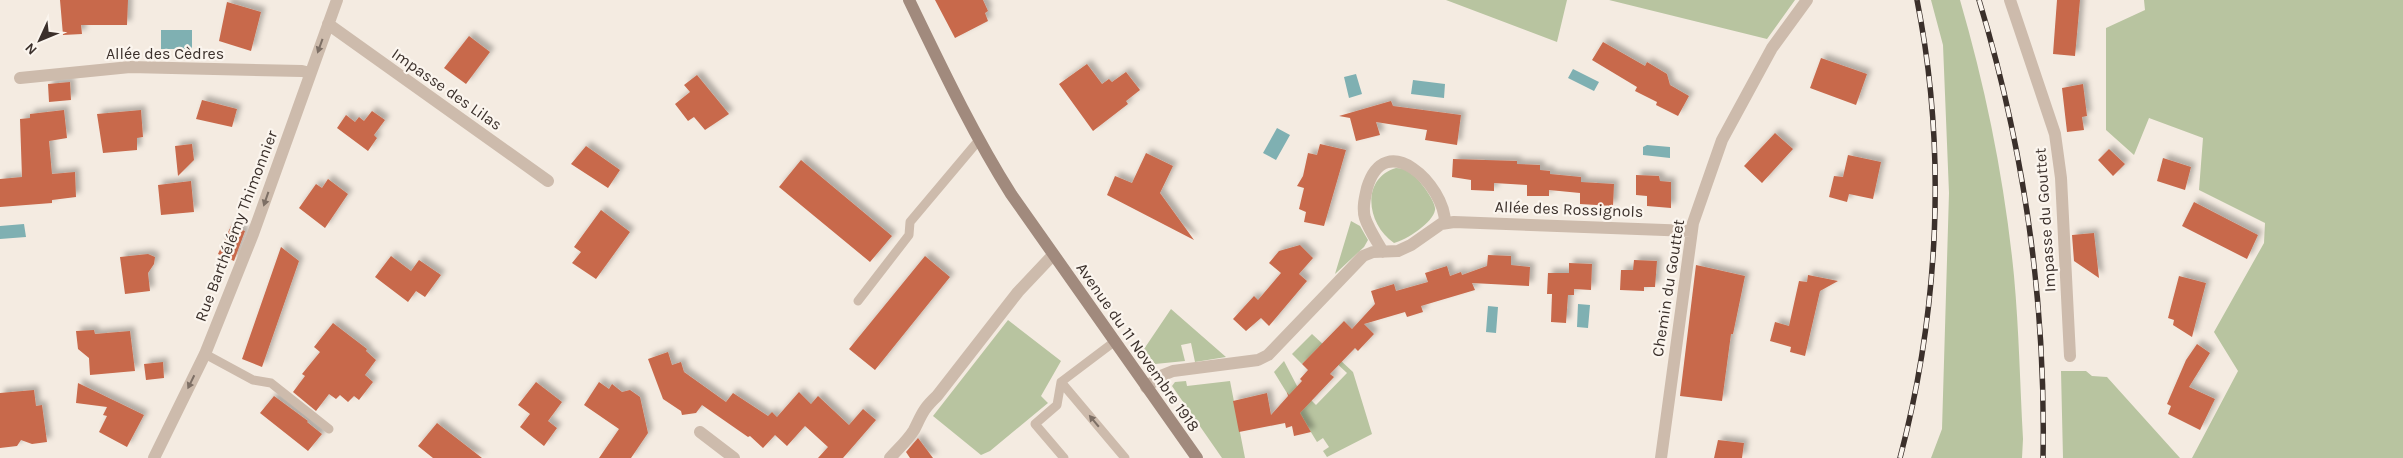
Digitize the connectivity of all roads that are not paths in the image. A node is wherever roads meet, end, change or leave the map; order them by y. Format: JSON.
{"nodes":[{"id":1,"x":337,"y":0,"type":"edge"},
{"id":2,"x":1807,"y":0,"type":"edge"},
{"id":3,"x":2010,"y":0,"type":"edge"},
{"id":4,"x":910,"y":1,"type":"edge"},
{"id":5,"x":328,"y":24,"type":"junction"},
{"id":6,"x":310,"y":73,"type":"junction"},
{"id":7,"x":20,"y":78,"type":"dead end"},
{"id":8,"x":979,"y":140,"type":"junction"},
{"id":9,"x":548,"y":181,"type":"dead end"},
{"id":10,"x":1445,"y":223,"type":"junction"},
{"id":11,"x":1691,"y":231,"type":"junction"},
{"id":12,"x":1383,"y":252,"type":"junction"},
{"id":13,"x":1052,"y":254,"type":"junction"},
{"id":14,"x":858,"y":301,"type":"dead end"},
{"id":15,"x":1114,"y":342,"type":"junction"},
{"id":16,"x":205,"y":354,"type":"junction"},
{"id":17,"x":2070,"y":356,"type":"dead end"},
{"id":18,"x":1061,"y":382,"type":"junction"},
{"id":19,"x":1146,"y":387,"type":"junction"},
{"id":20,"x":329,"y":430,"type":"dead end"},
{"id":21,"x":700,"y":432,"type":"dead end"},
{"id":22,"x":154,"y":458,"type":"edge"},
{"id":23,"x":734,"y":458,"type":"edge"},
{"id":24,"x":890,"y":458,"type":"edge"},
{"id":25,"x":1064,"y":458,"type":"edge"},
{"id":26,"x":1126,"y":458,"type":"edge"},
{"id":27,"x":1197,"y":458,"type":"edge"},
{"id":28,"x":1661,"y":458,"type":"edge"}],
"edges":[{"from":1,"to":5,"type":"street","name":"Rue Barthélémy Thimonnier"},
{"from":2,"to":11,"type":"street","name":"Chemin du Gouttet"},
{"from":3,"to":17,"type":"street","name":"Impasse du Gouttet"},
{"from":4,"to":8,"type":"main road","name":"Avenue du 11 Novembre 1918"},
{"from":5,"to":6,"type":"street","name":"Rue Barthélémy Thimonnier","one_way":true},
{"from":5,"to":9,"type":"street","name":"Impasse des Lilas"},
{"from":6,"to":7,"type":"street","name":"Allée des Cèdres"},
{"from":6,"to":16,"type":"street","name":"Rue Barthélémy Thimonnier","one_way":true},
{"from":8,"to":13,"type":"main road","name":"Avenue du 11 Novembre 1918"},
{"from":8,"to":14,"type":"lane"},
{"from":10,"to":11,"type":"street","name":"Allée des Rossignols"},
{"from":10,"to":12,"type":"street"},
{"from":10,"to":12,"type":"street"},
{"from":11,"to":28,"type":"street","name":"Chemin du Gouttet"},
{"from":12,"to":19,"type":"street"},
{"from":13,"to":15,"type":"main road","name":"Avenue du 11 Novembre 1918"},
{"from":13,"to":24,"type":"street"},
{"from":15,"to":18,"type":"lane"},
{"from":15,"to":19,"type":"main road","name":"Avenue du 11 Novembre 1918"},
{"from":16,"to":20,"type":"lane"},
{"from":16,"to":22,"type":"street","name":"Rue Barthélémy Thimonnier","one_way":true},
{"from":18,"to":25,"type":"lane"},
{"from":26,"to":18,"type":"lane","one_way":true},
{"from":19,"to":27,"type":"main road","name":"Avenue du 11 Novembre 1918"},
{"from":21,"to":23,"type":"street"}]}
